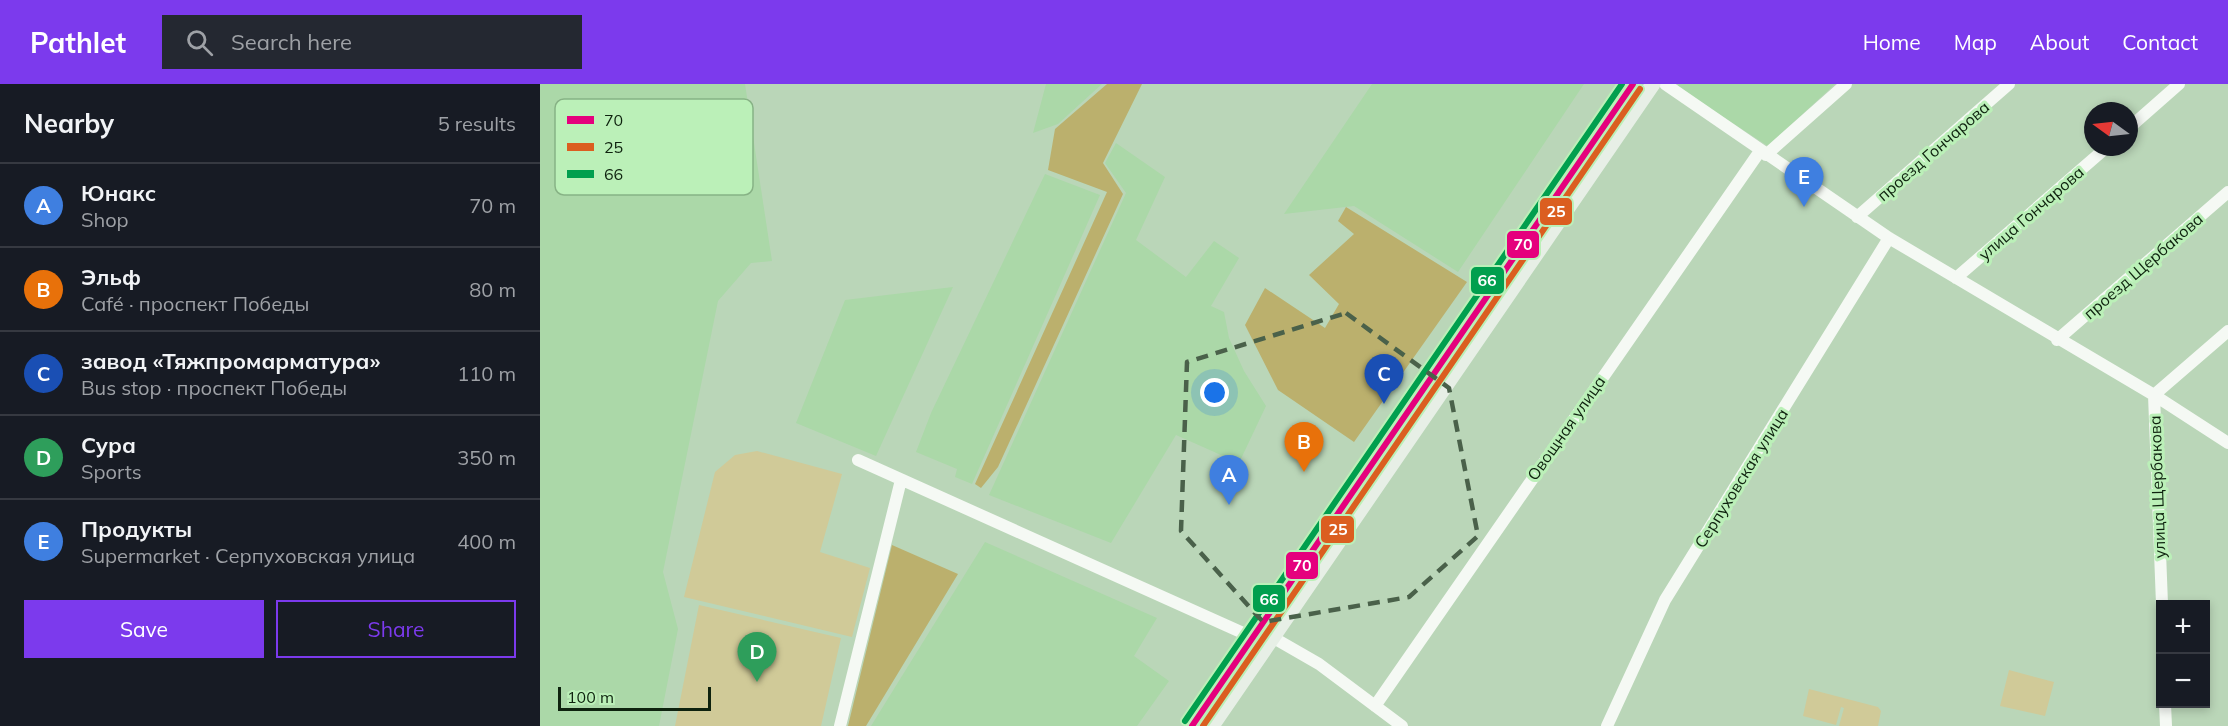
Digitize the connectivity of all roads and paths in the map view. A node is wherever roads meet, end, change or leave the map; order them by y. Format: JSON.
{"nodes":[{"id":1,"x":1633,"y":84,"type":"edge"},
{"id":2,"x":1653,"y":84,"type":"edge"},
{"id":3,"x":1665,"y":84,"type":"edge"},
{"id":4,"x":1846,"y":84,"type":"edge"},
{"id":5,"x":2009,"y":84,"type":"edge"},
{"id":6,"x":2179,"y":84,"type":"edge"},
{"id":7,"x":2138,"y":120,"type":"edge"},
{"id":8,"x":1763,"y":153,"type":"junction"},
{"id":9,"x":2097,"y":156,"type":"edge"},
{"id":10,"x":2228,"y":192,"type":"edge"},
{"id":11,"x":1857,"y":217,"type":"junction"},
{"id":12,"x":1889,"y":238,"type":"junction"},
{"id":13,"x":1956,"y":278,"type":"junction"},
{"id":14,"x":2228,"y":331,"type":"edge"},
{"id":15,"x":2057,"y":340,"type":"junction"},
{"id":16,"x":2154,"y":395,"type":"junction"},
{"id":17,"x":2228,"y":443,"type":"edge"},
{"id":18,"x":858,"y":460,"type":"dead end"},
{"id":19,"x":901,"y":480,"type":"junction"},
{"id":20,"x":2162,"y":600,"type":"edge"},
{"id":21,"x":1252,"y":637,"type":"junction"},
{"id":22,"x":1272,"y":637,"type":"junction"},
{"id":23,"x":1375,"y":706,"type":"junction"},
{"id":24,"x":2165,"y":708,"type":"edge"},
{"id":25,"x":1395,"y":724,"type":"edge"},
{"id":26,"x":840,"y":726,"type":"edge"},
{"id":27,"x":1192,"y":726,"type":"edge"},
{"id":28,"x":1212,"y":726,"type":"edge"},
{"id":29,"x":1607,"y":726,"type":"edge"},
{"id":30,"x":2166,"y":726,"type":"edge"}],
"edges":[{"from":1,"to":21,"type":"main road"},
{"from":2,"to":22,"type":"main road"},
{"from":3,"to":8,"type":"street"},
{"from":4,"to":8,"type":"street","name":"Овощная улица"},
{"from":5,"to":11,"type":"street","name":"проезд Гончарова"},
{"from":6,"to":7,"type":"street"},
{"from":8,"to":11,"type":"street"},
{"from":8,"to":23,"type":"street","name":"Овощная улица"},
{"from":9,"to":13,"type":"street","name":"улица Гончарова"},
{"from":10,"to":15,"type":"street","name":"проезд Щербакова"},
{"from":11,"to":12,"type":"street"},
{"from":12,"to":13,"type":"street"},
{"from":12,"to":29,"type":"street","name":"Серпуховская улица"},
{"from":13,"to":15,"type":"street"},
{"from":14,"to":16,"type":"street","name":"улица Щербакова"},
{"from":15,"to":16,"type":"street"},
{"from":16,"to":17,"type":"street"},
{"from":16,"to":20,"type":"street","name":"улица Щербакова"},
{"from":18,"to":19,"type":"street"},
{"from":19,"to":21,"type":"street"},
{"from":19,"to":26,"type":"street"},
{"from":21,"to":22,"type":"street"},
{"from":21,"to":27,"type":"main road"},
{"from":22,"to":23,"type":"street"},
{"from":22,"to":28,"type":"main road"},
{"from":23,"to":25,"type":"street"},
{"from":24,"to":30,"type":"street"}]}
